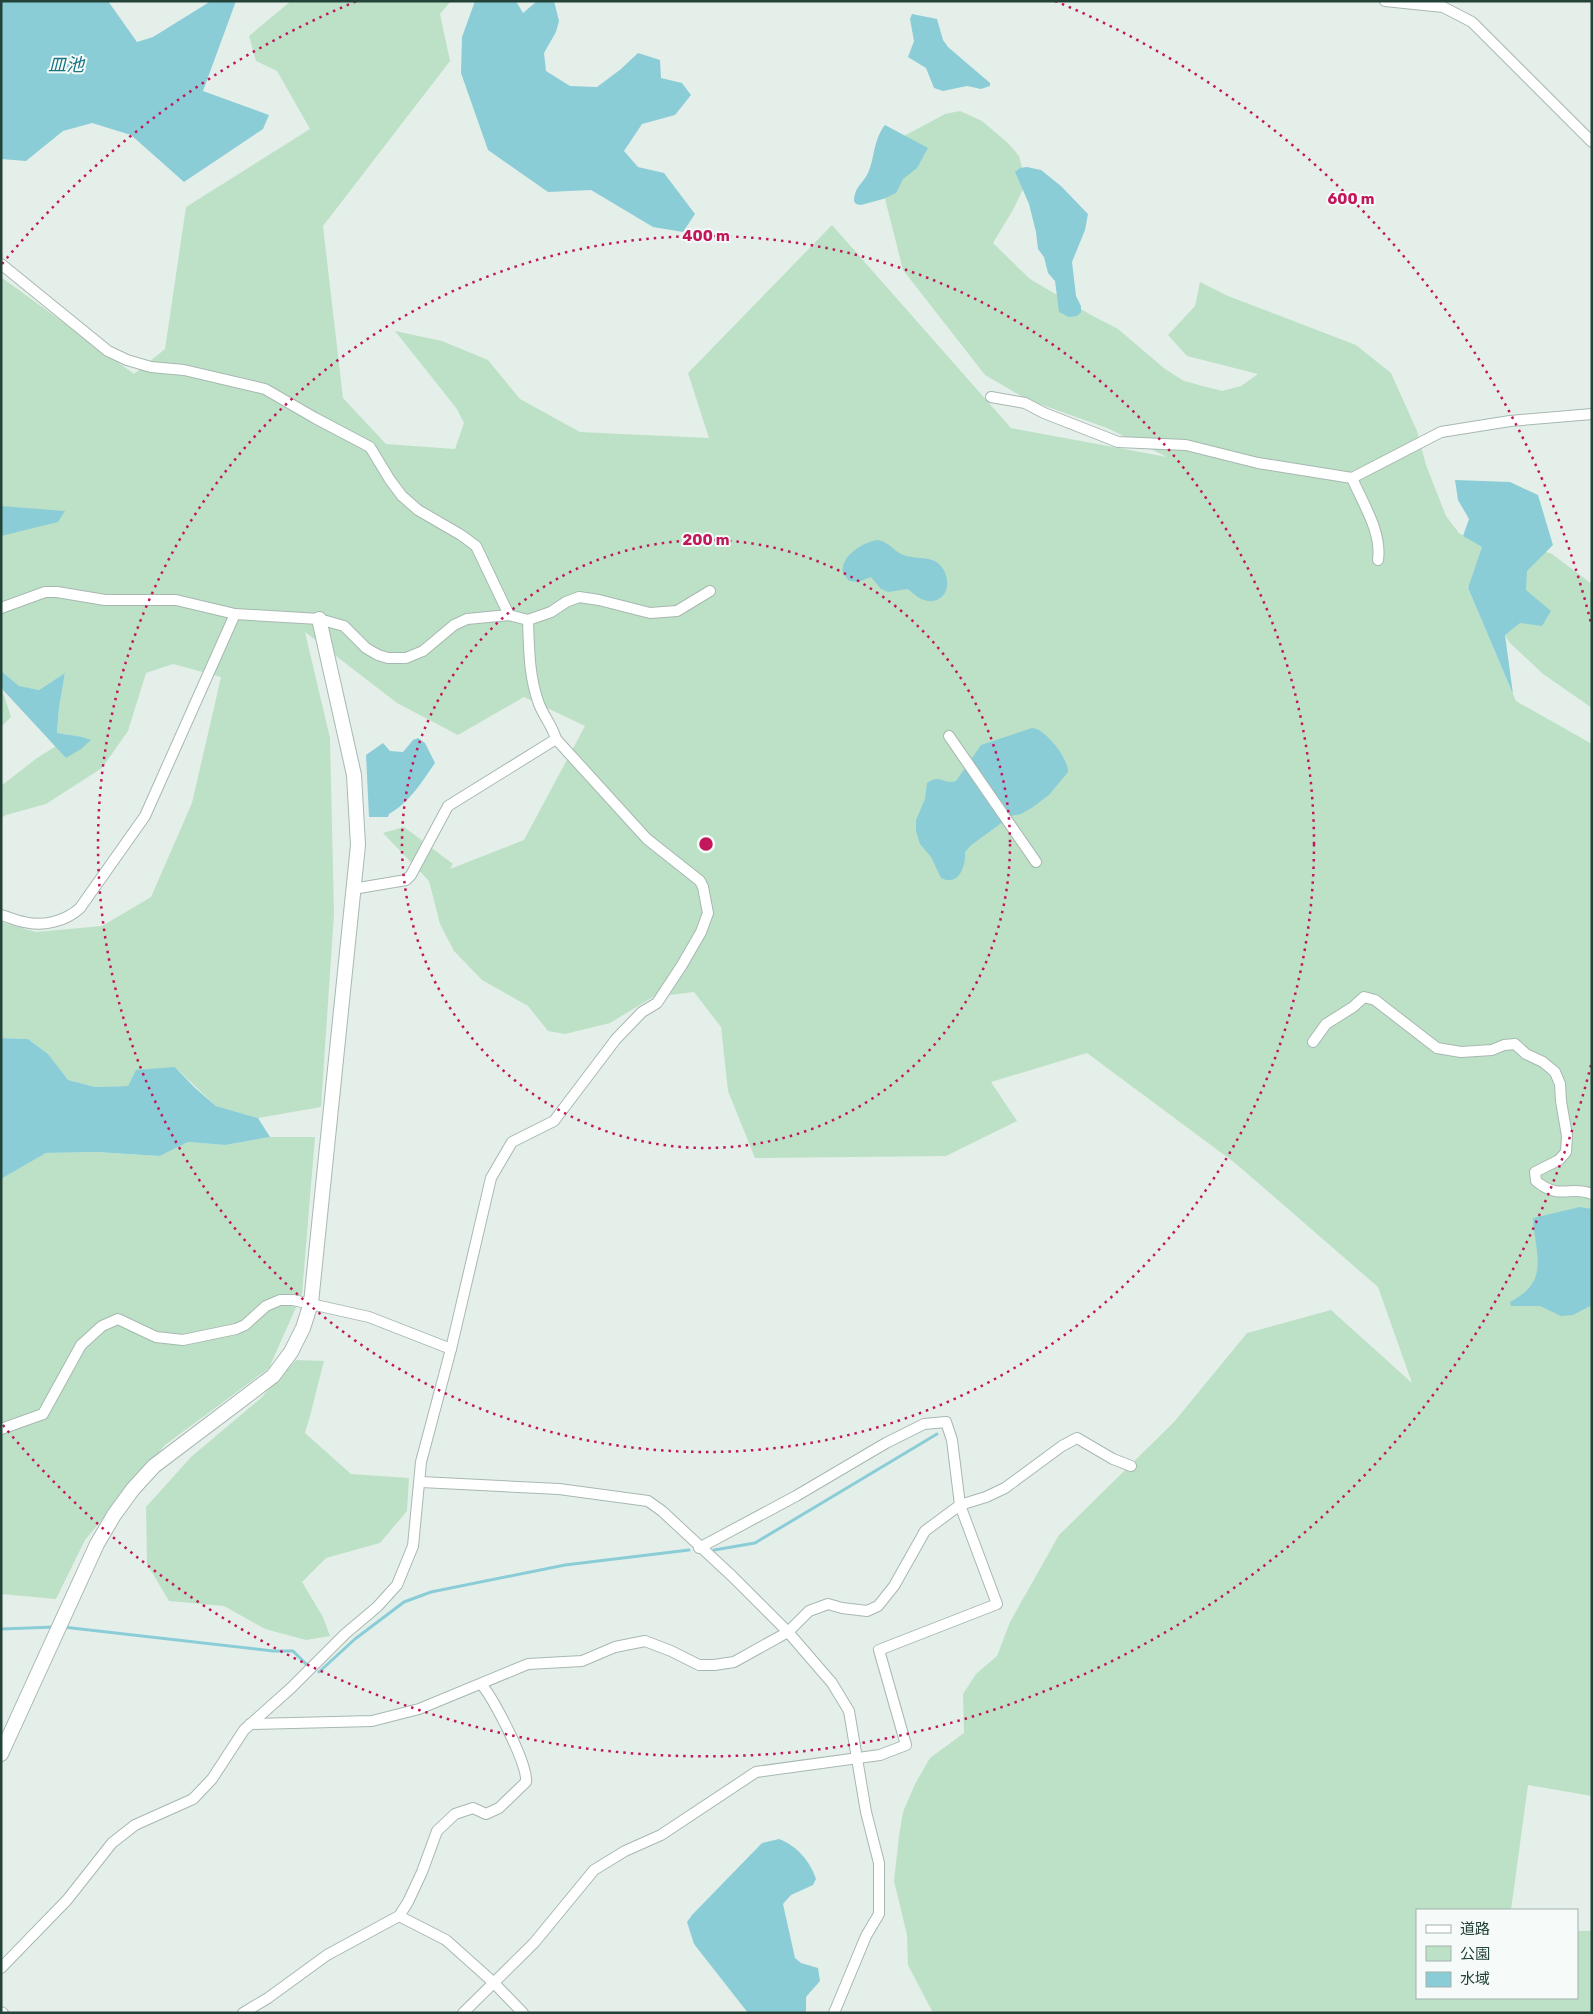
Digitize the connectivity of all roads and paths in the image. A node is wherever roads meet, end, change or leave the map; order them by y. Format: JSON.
{"nodes":[{"id":1,"x":1384,"y":1,"type":"edge"},
{"id":2,"x":1592,"y":142,"type":"edge"},
{"id":3,"x":1,"y":264,"type":"edge"},
{"id":4,"x":990,"y":397,"type":"dead end"},
{"id":5,"x":1592,"y":414,"type":"edge"},
{"id":6,"x":1352,"y":478,"type":"junction"},
{"id":7,"x":1378,"y":560,"type":"dead end"},
{"id":8,"x":710,"y":591,"type":"dead end"},
{"id":9,"x":1,"y":608,"type":"edge"},
{"id":10,"x":235,"y":614,"type":"junction"},
{"id":11,"x":510,"y":615,"type":"junction"},
{"id":12,"x":319,"y":619,"type":"junction"},
{"id":13,"x":528,"y":620,"type":"junction"},
{"id":14,"x":948,"y":736,"type":"dead end"},
{"id":15,"x":556,"y":739,"type":"junction"},
{"id":16,"x":1036,"y":862,"type":"dead end"},
{"id":17,"x":353,"y":889,"type":"junction"},
{"id":18,"x":1,"y":915,"type":"edge"},
{"id":19,"x":1313,"y":1042,"type":"dead end"},
{"id":20,"x":1592,"y":1194,"type":"edge"},
{"id":21,"x":311,"y":1303,"type":"junction"},
{"id":22,"x":451,"y":1349,"type":"junction"},
{"id":23,"x":1,"y":1429,"type":"edge"},
{"id":24,"x":1130,"y":1466,"type":"dead end"},
{"id":25,"x":420,"y":1482,"type":"junction"},
{"id":26,"x":960,"y":1505,"type":"junction"},
{"id":27,"x":700,"y":1548,"type":"junction"},
{"id":28,"x":788,"y":1632,"type":"junction"},
{"id":29,"x":482,"y":1685,"type":"junction"},
{"id":30,"x":250,"y":1724,"type":"junction"},
{"id":31,"x":1,"y":1754,"type":"edge"},
{"id":32,"x":857,"y":1758,"type":"junction"},
{"id":33,"x":399,"y":1916,"type":"junction"},
{"id":34,"x":1,"y":1968,"type":"edge"},
{"id":35,"x":493,"y":1982,"type":"junction"},
{"id":36,"x":243,"y":2013,"type":"edge"},
{"id":37,"x":463,"y":2013,"type":"edge"},
{"id":38,"x":523,"y":2013,"type":"edge"},
{"id":39,"x":834,"y":2013,"type":"edge"}],
"edges":[{"from":1,"to":2,"type":"street"},
{"from":3,"to":11,"type":"street"},
{"from":4,"to":6,"type":"street"},
{"from":5,"to":6,"type":"street"},
{"from":6,"to":7,"type":"street"},
{"from":8,"to":13,"type":"street"},
{"from":9,"to":10,"type":"street"},
{"from":10,"to":12,"type":"street"},
{"from":10,"to":18,"type":"street"},
{"from":11,"to":12,"type":"street"},
{"from":11,"to":13,"type":"street"},
{"from":12,"to":17,"type":"street"},
{"from":13,"to":15,"type":"street"},
{"from":14,"to":16,"type":"street"},
{"from":15,"to":17,"type":"street"},
{"from":15,"to":22,"type":"street"},
{"from":17,"to":21,"type":"street"},
{"from":19,"to":20,"type":"street"},
{"from":21,"to":22,"type":"street"},
{"from":21,"to":23,"type":"street"},
{"from":21,"to":31,"type":"street"},
{"from":22,"to":25,"type":"street"},
{"from":24,"to":26,"type":"street"},
{"from":25,"to":27,"type":"street"},
{"from":25,"to":30,"type":"street"},
{"from":26,"to":27,"type":"street"},
{"from":26,"to":28,"type":"street"},
{"from":26,"to":32,"type":"street"},
{"from":27,"to":28,"type":"street"},
{"from":28,"to":29,"type":"street"},
{"from":28,"to":32,"type":"street"},
{"from":29,"to":30,"type":"street"},
{"from":29,"to":33,"type":"street"},
{"from":30,"to":34,"type":"street"},
{"from":32,"to":35,"type":"street"},
{"from":32,"to":39,"type":"street"},
{"from":33,"to":35,"type":"street"},
{"from":33,"to":36,"type":"street"},
{"from":35,"to":37,"type":"street"},
{"from":35,"to":38,"type":"street"}]}
